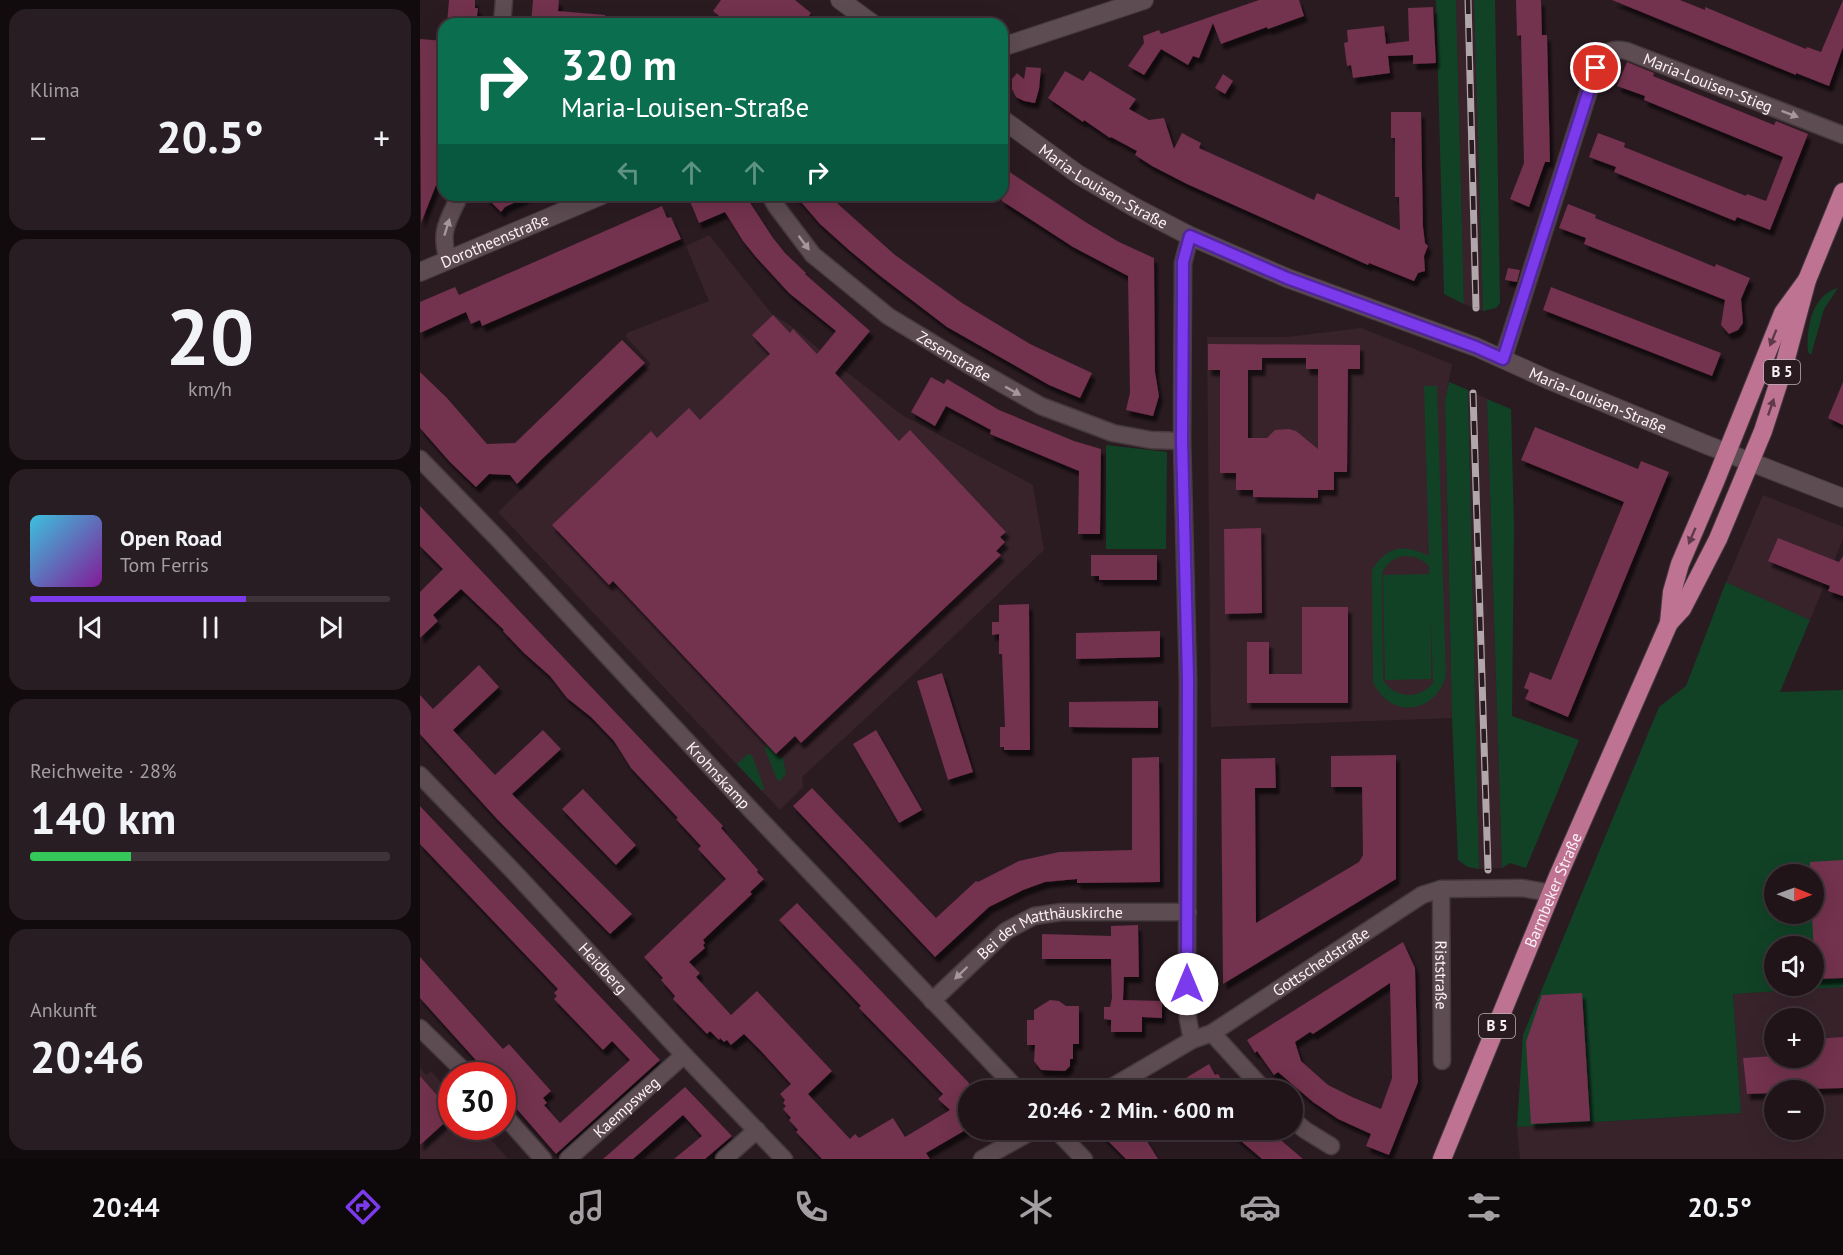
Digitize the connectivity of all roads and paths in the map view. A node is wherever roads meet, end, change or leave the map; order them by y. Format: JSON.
{"nodes":[{"id":1,"x":504,"y":0,"type":"edge"},
{"id":2,"x":840,"y":0,"type":"edge"},
{"id":3,"x":1144,"y":0,"type":"edge"},
{"id":4,"x":502,"y":18,"type":"edge"},
{"id":5,"x":861,"y":18,"type":"edge"},
{"id":6,"x":1008,"y":45,"type":"edge"},
{"id":7,"x":1008,"y":123,"type":"edge"},
{"id":8,"x":1843,"y":135,"type":"edge"},
{"id":9,"x":1843,"y":192,"type":"edge"},
{"id":10,"x":457,"y":201,"type":"edge"},
{"id":11,"x":588,"y":201,"type":"edge"},
{"id":12,"x":773,"y":201,"type":"edge"},
{"id":13,"x":1190,"y":236,"type":"junction"},
{"id":14,"x":448,"y":260,"type":"junction"},
{"id":15,"x":420,"y":272,"type":"edge"},
{"id":16,"x":1804,"y":284,"type":"junction"},
{"id":17,"x":1503,"y":359,"type":"junction"},
{"id":18,"x":1182,"y":441,"type":"junction"},
{"id":19,"x":1726,"y":453,"type":"junction"},
{"id":20,"x":420,"y":459,"type":"edge"},
{"id":21,"x":1750,"y":462,"type":"junction"},
{"id":22,"x":1843,"y":498,"type":"edge"},
{"id":23,"x":1669,"y":623,"type":"junction"},
{"id":24,"x":420,"y":775,"type":"edge"},
{"id":25,"x":1441,"y":890,"type":"junction"},
{"id":26,"x":1551,"y":893,"type":"junction"},
{"id":27,"x":1188,"y":912,"type":"junction"},
{"id":28,"x":932,"y":1001,"type":"junction"},
{"id":29,"x":420,"y":1028,"type":"edge"},
{"id":30,"x":1212,"y":1033,"type":"junction"},
{"id":31,"x":1192,"y":1040,"type":"junction"},
{"id":32,"x":684,"y":1055,"type":"junction"},
{"id":33,"x":1442,"y":1061,"type":"dead end"},
{"id":34,"x":457,"y":1062,"type":"edge"},
{"id":35,"x":1008,"y":1080,"type":"edge"},
{"id":36,"x":1124,"y":1080,"type":"edge"},
{"id":37,"x":1255,"y":1080,"type":"edge"},
{"id":38,"x":1303,"y":1128,"type":"edge"},
{"id":39,"x":516,"y":1129,"type":"edge"},
{"id":40,"x":757,"y":1130,"type":"junction"},
{"id":41,"x":1016,"y":1140,"type":"edge"},
{"id":42,"x":1066,"y":1140,"type":"edge"},
{"id":43,"x":1331,"y":1146,"type":"dead end"},
{"id":44,"x":543,"y":1159,"type":"edge"},
{"id":45,"x":568,"y":1159,"type":"edge"},
{"id":46,"x":724,"y":1159,"type":"edge"},
{"id":47,"x":784,"y":1159,"type":"edge"},
{"id":48,"x":982,"y":1159,"type":"edge"},
{"id":49,"x":1084,"y":1159,"type":"edge"},
{"id":50,"x":1442,"y":1159,"type":"edge"}],
"edges":[{"from":1,"to":4,"type":"street"},
{"from":2,"to":5,"type":"main road"},
{"from":3,"to":6,"type":"main road"},
{"from":7,"to":13,"type":"main road","name":"Maria-Louisen-Straße"},
{"from":17,"to":8,"type":"street","name":"Maria-Louisen-Stieg","one_way":true},
{"from":9,"to":16,"type":"main road","name":"Barmbeker Straße","number":"B 5"},
{"from":14,"to":10,"type":"street","one_way":true},
{"from":11,"to":14,"type":"main road","name":"Dorotheenstraße"},
{"from":12,"to":18,"type":"street","name":"Zesenstraße","one_way":true},
{"from":13,"to":17,"type":"main road","name":"Maria-Louisen-Straße"},
{"from":13,"to":18,"type":"street"},
{"from":14,"to":15,"type":"main road","name":"Dorotheenstraße"},
{"from":16,"to":19,"type":"main road","name":"Barmbeker Straße","number":"B 5","one_way":true},
{"from":21,"to":16,"type":"main road","name":"Barmbeker Straße","number":"B 5","one_way":true},
{"from":17,"to":19,"type":"main road","name":"Maria-Louisen-Straße"},
{"from":18,"to":27,"type":"street"},
{"from":19,"to":21,"type":"main road","name":"Maria-Louisen-Straße"},
{"from":19,"to":23,"type":"main road","name":"Barmbeker Straße","number":"B 5","one_way":true},
{"from":20,"to":28,"type":"street","name":"Krohnskamp"},
{"from":21,"to":22,"type":"main road","name":"Maria-Louisen-Straße"},
{"from":21,"to":23,"type":"main road","name":"Barmbeker Straße","number":"B 5"},
{"from":23,"to":26,"type":"main road","name":"Barmbeker Straße","number":"B 5"},
{"from":24,"to":32,"type":"street","name":"Heidberg"},
{"from":25,"to":26,"type":"street","name":"Gottschedstraße"},
{"from":25,"to":30,"type":"street","name":"Gottschedstraße"},
{"from":25,"to":33,"type":"street","name":"Riststraße"},
{"from":26,"to":50,"type":"main road","name":"Barmbeker Straße","number":"B 5"},
{"from":27,"to":28,"type":"street","name":"Bei der Matthäuskirche","one_way":true},
{"from":27,"to":31,"type":"street"},
{"from":28,"to":35,"type":"street","name":"Krohnskamp"},
{"from":29,"to":34,"type":"street"},
{"from":30,"to":31,"type":"street","name":"Gottschedstraße"},
{"from":30,"to":37,"type":"street"},
{"from":31,"to":36,"type":"street","name":"Gottschedstraße"},
{"from":32,"to":40,"type":"street","name":"Heidberg"},
{"from":32,"to":45,"type":"street","name":"Kaempsweg"},
{"from":38,"to":43,"type":"street"},
{"from":39,"to":44,"type":"street"},
{"from":40,"to":46,"type":"street"},
{"from":40,"to":47,"type":"street","name":"Heidberg"},
{"from":41,"to":48,"type":"street"},
{"from":42,"to":49,"type":"street"}]}
